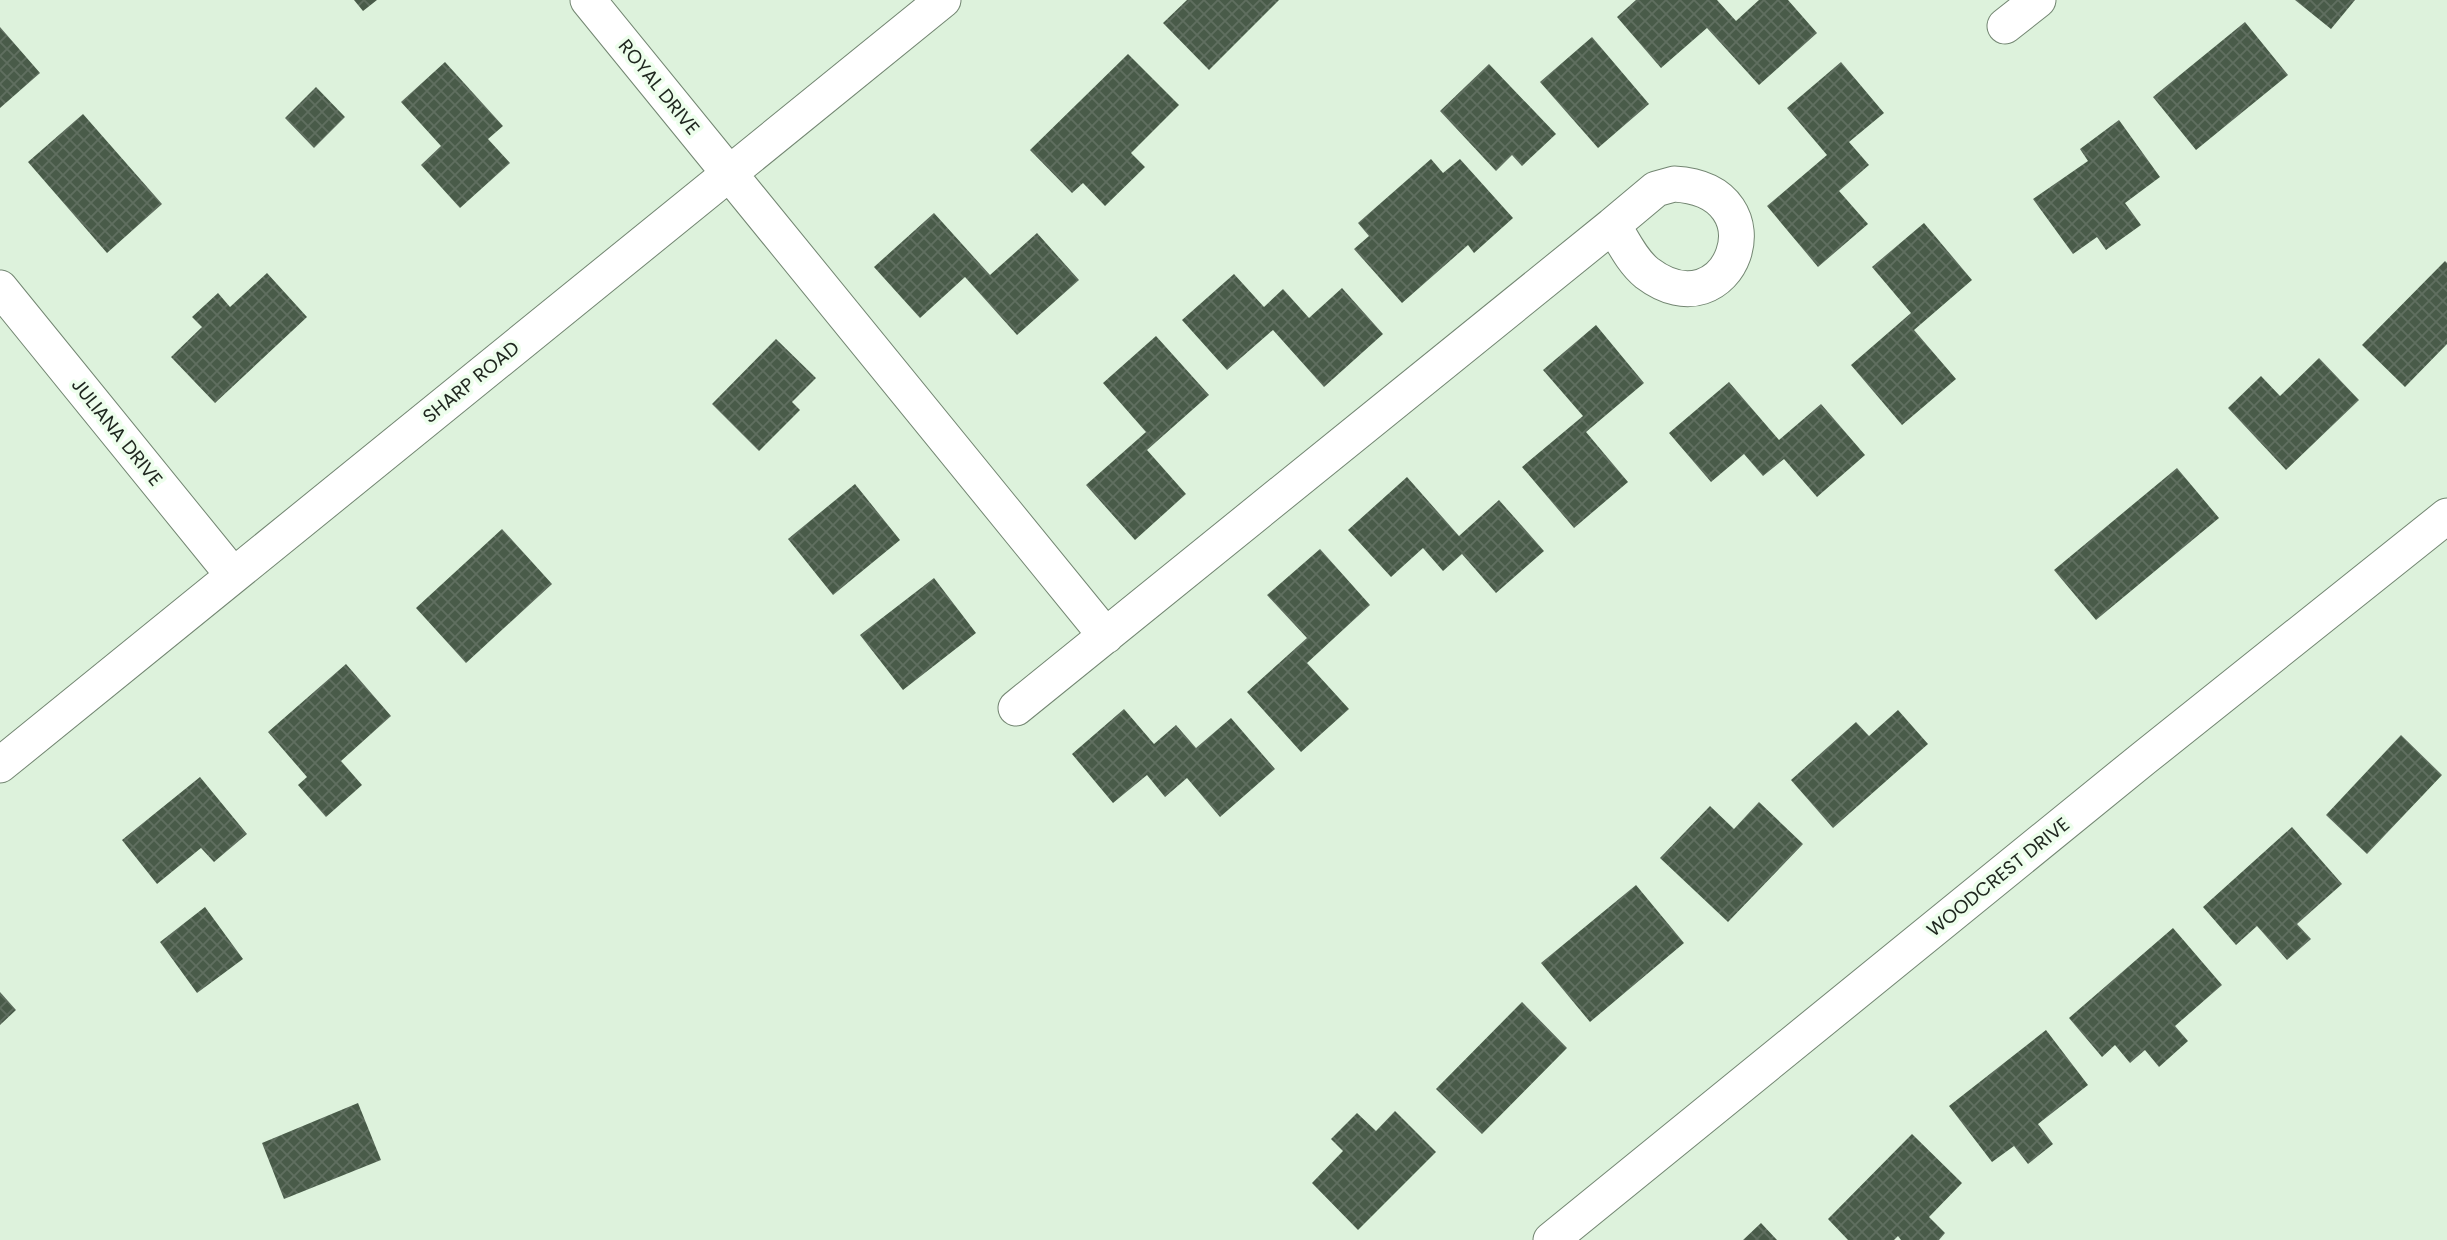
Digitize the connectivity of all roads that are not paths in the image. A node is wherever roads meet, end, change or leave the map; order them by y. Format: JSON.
{"nodes":[{"id":1,"x":588,"y":0,"type":"edge"},
{"id":2,"x":943,"y":0,"type":"edge"},
{"id":3,"x":2038,"y":0,"type":"edge"},
{"id":4,"x":2005,"y":26,"type":"dead end"},
{"id":5,"x":729,"y":173,"type":"junction"},
{"id":6,"x":1613,"y":225,"type":"dead end"},
{"id":7,"x":0,"y":288,"type":"edge"},
{"id":8,"x":2447,"y":516,"type":"edge"},
{"id":9,"x":233,"y":575,"type":"junction"},
{"id":10,"x":1106,"y":636,"type":"junction"},
{"id":11,"x":1016,"y":708,"type":"dead end"},
{"id":12,"x":0,"y":765,"type":"edge"},
{"id":13,"x":1551,"y":1240,"type":"edge"}],
"edges":[{"from":1,"to":5,"type":"street","name":"ROYAL DRIVE"},
{"from":2,"to":5,"type":"street","name":"SHARP ROAD"},
{"from":3,"to":4,"type":"street"},
{"from":5,"to":9,"type":"street","name":"SHARP ROAD"},
{"from":5,"to":10,"type":"street","name":"ROYAL DRIVE"},
{"from":6,"to":10,"type":"street"},
{"from":7,"to":9,"type":"street","name":"JULIANA DRIVE"},
{"from":8,"to":13,"type":"street","name":"WOODCREST DRIVE"},
{"from":9,"to":12,"type":"street","name":"SHARP ROAD"},
{"from":10,"to":11,"type":"street"}]}
